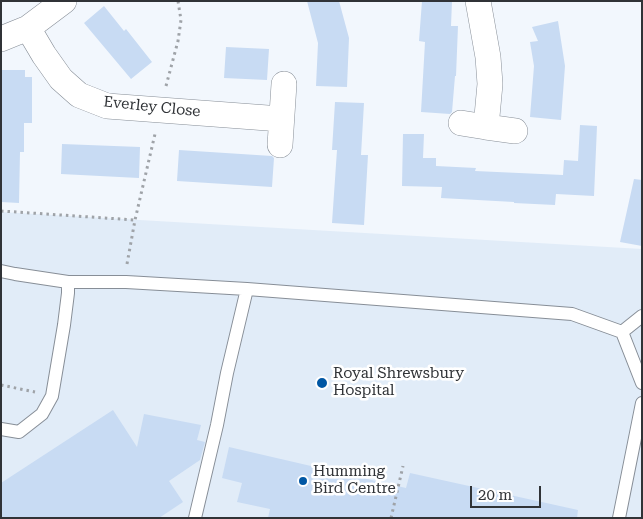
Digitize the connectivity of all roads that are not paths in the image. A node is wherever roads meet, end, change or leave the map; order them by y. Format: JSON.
{"nodes":[{"id":1,"x":64,"y":1,"type":"edge"},
{"id":2,"x":478,"y":1,"type":"edge"},
{"id":3,"x":28,"y":28,"type":"junction"},
{"id":4,"x":1,"y":39,"type":"edge"},
{"id":5,"x":284,"y":84,"type":"dead end"},
{"id":6,"x":281,"y":119,"type":"junction"},
{"id":7,"x":461,"y":122,"type":"dead end"},
{"id":8,"x":486,"y":127,"type":"junction"},
{"id":9,"x":515,"y":131,"type":"dead end"},
{"id":10,"x":280,"y":146,"type":"dead end"},
{"id":11,"x":1,"y":271,"type":"edge"},
{"id":12,"x":68,"y":282,"type":"junction"},
{"id":13,"x":247,"y":289,"type":"junction"},
{"id":14,"x":642,"y":316,"type":"edge"},
{"id":15,"x":622,"y":332,"type":"junction"},
{"id":16,"x":642,"y":383,"type":"edge"},
{"id":17,"x":642,"y":403,"type":"edge"},
{"id":18,"x":1,"y":430,"type":"edge"},
{"id":19,"x":195,"y":518,"type":"edge"},
{"id":20,"x":619,"y":518,"type":"edge"}],
"edges":[{"from":1,"to":3,"type":"street"},
{"from":2,"to":8,"type":"street"},
{"from":3,"to":4,"type":"street"},
{"from":3,"to":6,"type":"street","name":"Everley Close"},
{"from":5,"to":6,"type":"street"},
{"from":6,"to":10,"type":"street"},
{"from":7,"to":8,"type":"street"},
{"from":8,"to":9,"type":"street"},
{"from":11,"to":12,"type":"lane"},
{"from":12,"to":13,"type":"lane"},
{"from":12,"to":18,"type":"lane"},
{"from":13,"to":15,"type":"lane"},
{"from":13,"to":19,"type":"lane"},
{"from":14,"to":15,"type":"lane"},
{"from":15,"to":16,"type":"lane"},
{"from":17,"to":20,"type":"lane"}]}
